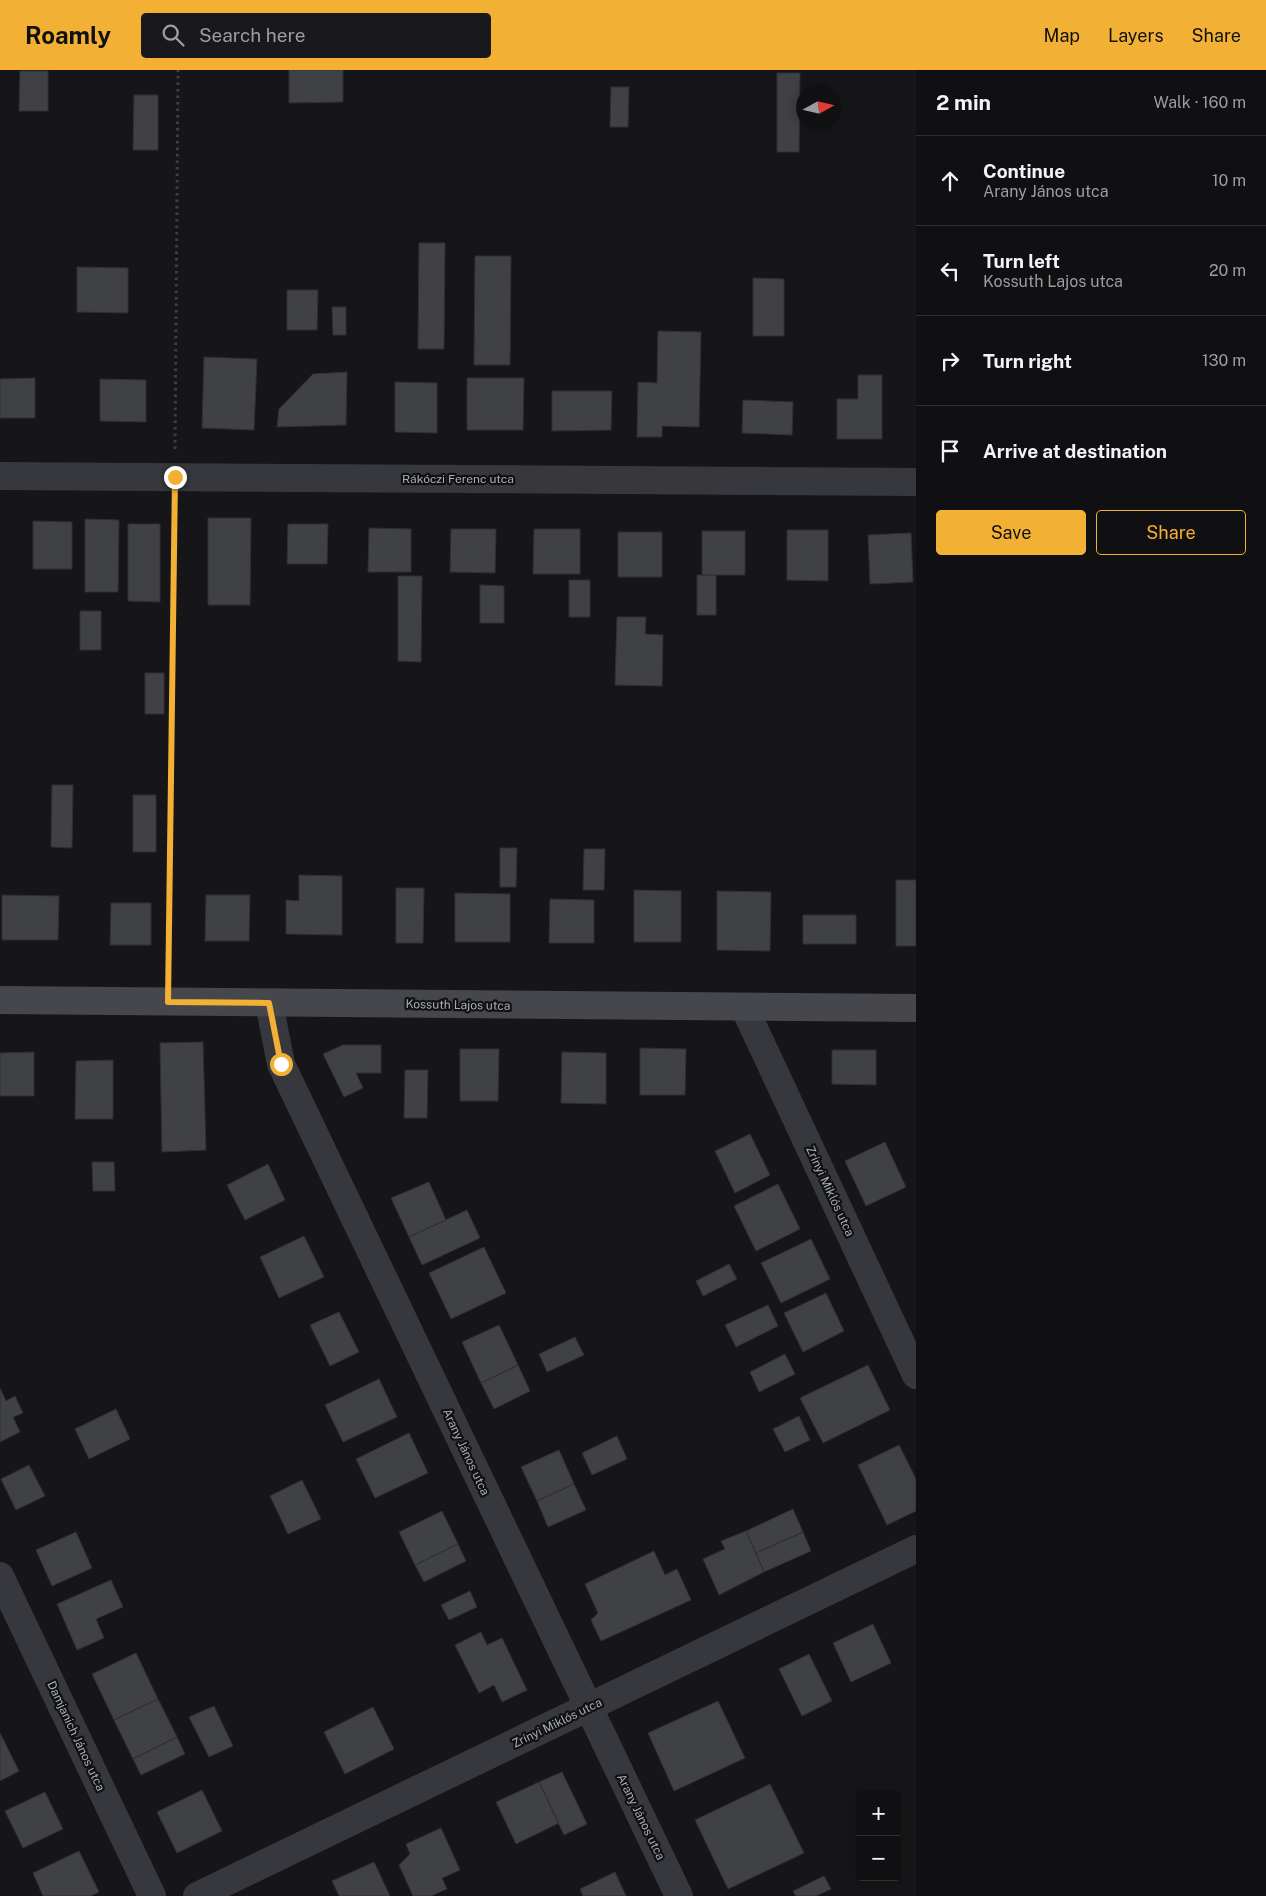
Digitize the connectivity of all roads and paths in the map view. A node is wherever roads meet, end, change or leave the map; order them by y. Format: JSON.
{"nodes":[{"id":1,"x":178,"y":70,"type":"edge"},
{"id":2,"x":0,"y":476,"type":"edge"},
{"id":3,"x":175,"y":477,"type":"junction"},
{"id":4,"x":916,"y":482,"type":"edge"},
{"id":5,"x":0,"y":1000,"type":"edge"},
{"id":6,"x":168,"y":1002,"type":"junction"},
{"id":7,"x":269,"y":1003,"type":"junction"},
{"id":8,"x":744,"y":1007,"type":"junction"},
{"id":9,"x":916,"y":1008,"type":"edge"},
{"id":10,"x":916,"y":1375,"type":"edge"},
{"id":11,"x":916,"y":1549,"type":"edge"},
{"id":12,"x":0,"y":1576,"type":"edge"},
{"id":13,"x":588,"y":1708,"type":"junction"},
{"id":14,"x":152,"y":1896,"type":"edge"},
{"id":15,"x":197,"y":1896,"type":"edge"},
{"id":16,"x":679,"y":1896,"type":"edge"}],
"edges":[{"from":1,"to":3,"type":"path"},
{"from":2,"to":3,"type":"street","name":"Rákóczi Ferenc utca"},
{"from":3,"to":4,"type":"street","name":"Rákóczi Ferenc utca"},
{"from":3,"to":6,"type":"path"},
{"from":5,"to":6,"type":"main road","name":"Kossuth Lajos utca"},
{"from":6,"to":7,"type":"main road","name":"Kossuth Lajos utca"},
{"from":7,"to":8,"type":"main road","name":"Kossuth Lajos utca"},
{"from":7,"to":13,"type":"street","name":"Arany János utca"},
{"from":8,"to":9,"type":"main road","name":"Kossuth Lajos utca"},
{"from":8,"to":10,"type":"street","name":"Zrínyi Miklós utca"},
{"from":11,"to":13,"type":"street","name":"Zrínyi Miklós utca"},
{"from":12,"to":14,"type":"street","name":"Damjanich János utca"},
{"from":13,"to":15,"type":"street","name":"Zrínyi Miklós utca"},
{"from":13,"to":16,"type":"street","name":"Arany János utca"}]}
